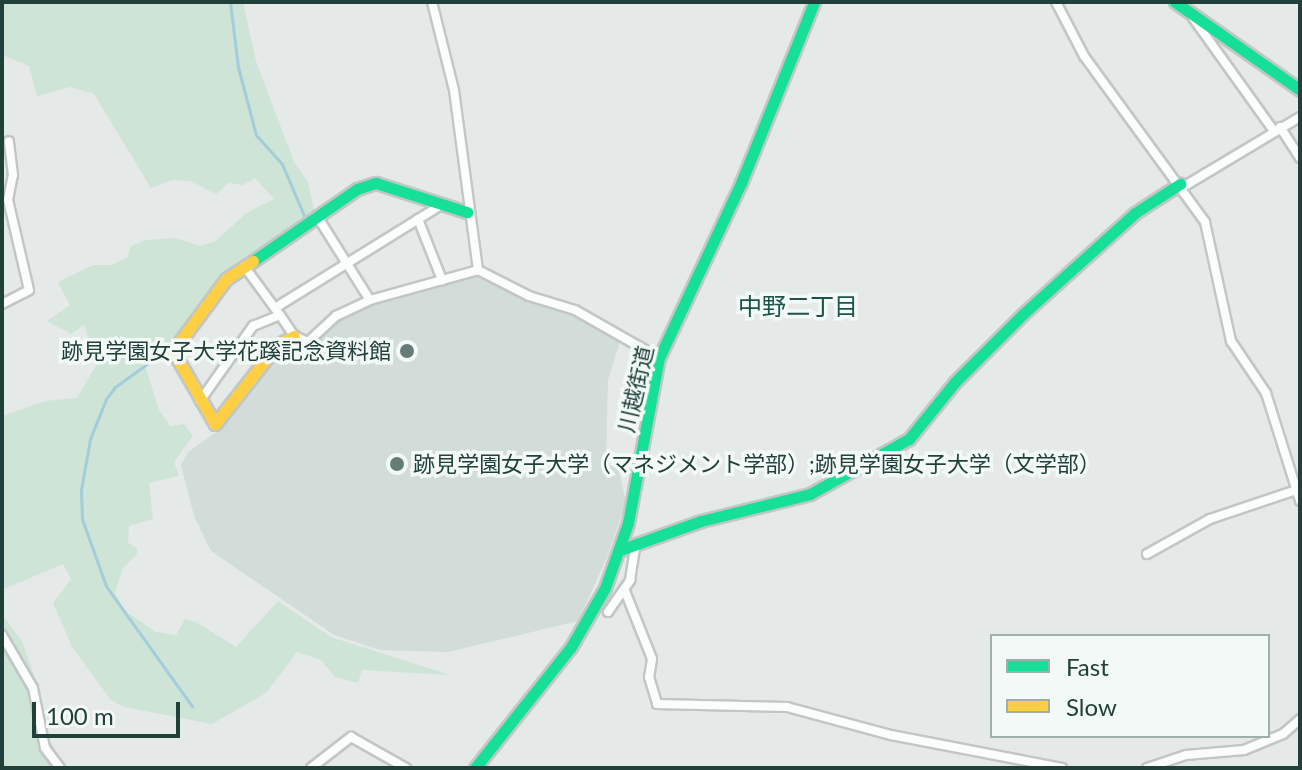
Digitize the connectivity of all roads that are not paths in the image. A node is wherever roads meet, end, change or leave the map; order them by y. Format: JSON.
{"nodes":[{"id":1,"x":432,"y":2,"type":"edge"},
{"id":2,"x":814,"y":2,"type":"edge"},
{"id":3,"x":1056,"y":2,"type":"edge"},
{"id":4,"x":1175,"y":2,"type":"edge"},
{"id":5,"x":1193,"y":18,"type":"junction"},
{"id":6,"x":1300,"y":90,"type":"edge"},
{"id":7,"x":1300,"y":117,"type":"edge"},
{"id":8,"x":1277,"y":129,"type":"junction"},
{"id":9,"x":9,"y":141,"type":"dead end"},
{"id":10,"x":1300,"y":158,"type":"edge"},
{"id":11,"x":1182,"y":185,"type":"junction"},
{"id":12,"x":443,"y":204,"type":"junction"},
{"id":13,"x":467,"y":212,"type":"junction"},
{"id":14,"x":317,"y":216,"type":"junction"},
{"id":15,"x":418,"y":219,"type":"junction"},
{"id":16,"x":347,"y":263,"type":"junction"},
{"id":17,"x":244,"y":266,"type":"junction"},
{"id":18,"x":478,"y":270,"type":"junction"},
{"id":19,"x":442,"y":280,"type":"junction"},
{"id":20,"x":370,"y":300,"type":"junction"},
{"id":21,"x":2,"y":304,"type":"edge"},
{"id":22,"x":278,"y":312,"type":"junction"},
{"id":23,"x":294,"y":336,"type":"junction"},
{"id":24,"x":659,"y":358,"type":"junction"},
{"id":25,"x":200,"y":401,"type":"junction"},
{"id":26,"x":1297,"y":484,"type":"edge"},
{"id":27,"x":1300,"y":501,"type":"edge"},
{"id":28,"x":635,"y":547,"type":"junction"},
{"id":29,"x":620,"y":550,"type":"junction"},
{"id":30,"x":1147,"y":554,"type":"dead end"},
{"id":31,"x":605,"y":588,"type":"junction"},
{"id":32,"x":624,"y":593,"type":"junction"},
{"id":33,"x":608,"y":612,"type":"dead end"},
{"id":34,"x":2,"y":635,"type":"edge"},
{"id":35,"x":1300,"y":719,"type":"edge"},
{"id":36,"x":1026,"y":766,"type":"edge"},
{"id":37,"x":60,"y":768,"type":"edge"},
{"id":38,"x":311,"y":768,"type":"edge"},
{"id":39,"x":406,"y":768,"type":"edge"},
{"id":40,"x":475,"y":768,"type":"edge"},
{"id":41,"x":1062,"y":768,"type":"edge"},
{"id":42,"x":1147,"y":768,"type":"edge"}],
"edges":[{"from":1,"to":13,"type":"street"},
{"from":2,"to":24,"type":"main road","name":"川越街道"},
{"from":3,"to":11,"type":"street"},
{"from":4,"to":5,"type":"main road"},
{"from":5,"to":6,"type":"main road"},
{"from":5,"to":8,"type":"street"},
{"from":7,"to":8,"type":"street"},
{"from":8,"to":10,"type":"street"},
{"from":8,"to":11,"type":"street"},
{"from":9,"to":21,"type":"street"},
{"from":11,"to":26,"type":"street"},
{"from":11,"to":28,"type":"main road"},
{"from":12,"to":13,"type":"main road"},
{"from":12,"to":14,"type":"main road"},
{"from":12,"to":15,"type":"street"},
{"from":13,"to":18,"type":"street"},
{"from":14,"to":16,"type":"street"},
{"from":14,"to":17,"type":"main road"},
{"from":15,"to":16,"type":"street"},
{"from":15,"to":19,"type":"street"},
{"from":16,"to":20,"type":"street"},
{"from":16,"to":22,"type":"street"},
{"from":17,"to":22,"type":"street"},
{"from":17,"to":25,"type":"main road"},
{"from":18,"to":19,"type":"street"},
{"from":18,"to":24,"type":"street"},
{"from":19,"to":20,"type":"street"},
{"from":20,"to":23,"type":"street"},
{"from":22,"to":23,"type":"street"},
{"from":22,"to":25,"type":"street"},
{"from":23,"to":25,"type":"main road"},
{"from":24,"to":29,"type":"main road","name":"川越街道"},
{"from":26,"to":27,"type":"street"},
{"from":26,"to":30,"type":"street"},
{"from":28,"to":29,"type":"main road"},
{"from":28,"to":32,"type":"street"},
{"from":29,"to":31,"type":"main road","name":"川越街道"},
{"from":31,"to":32,"type":"street"},
{"from":31,"to":40,"type":"main road","name":"川越街道"},
{"from":32,"to":33,"type":"street"},
{"from":32,"to":36,"type":"street"},
{"from":34,"to":37,"type":"street"},
{"from":35,"to":42,"type":"street"},
{"from":36,"to":41,"type":"street"},
{"from":38,"to":39,"type":"street"}]}
